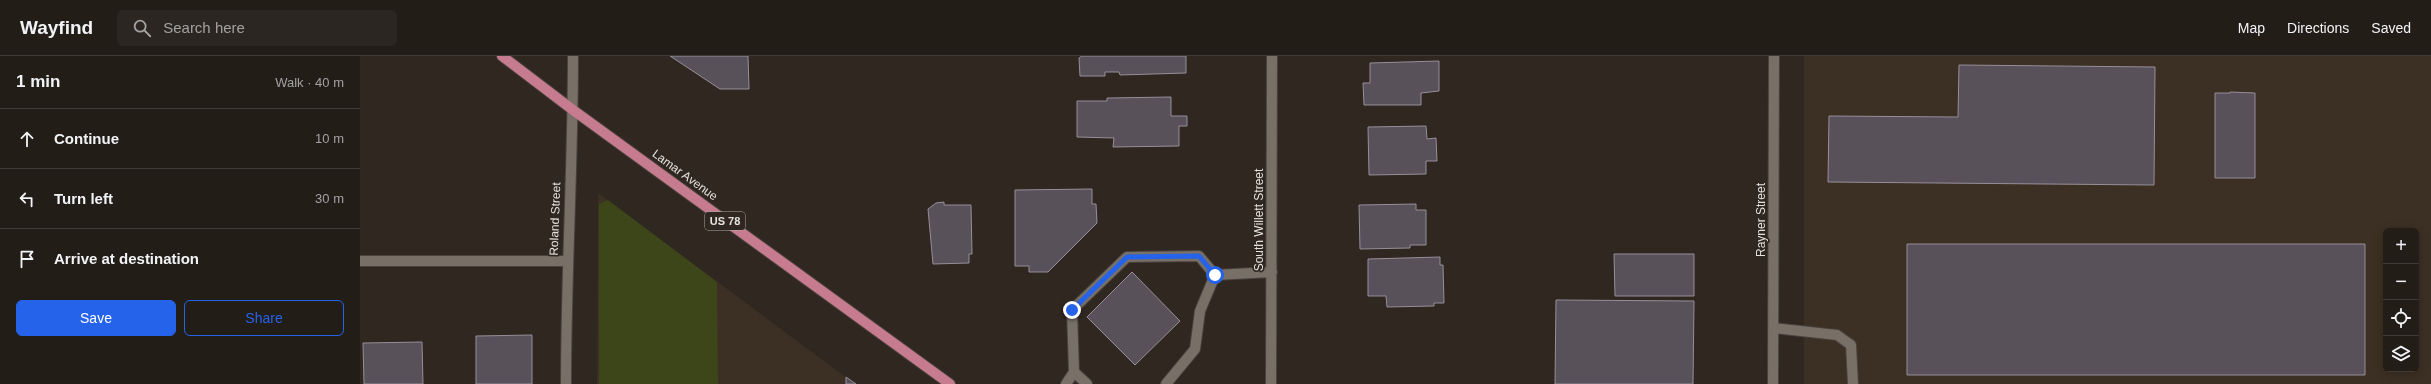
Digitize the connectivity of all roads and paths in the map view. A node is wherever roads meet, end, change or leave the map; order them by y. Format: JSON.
{"nodes":[{"id":1,"x":502,"y":56,"type":"edge"},
{"id":2,"x":573,"y":56,"type":"edge"},
{"id":3,"x":1272,"y":56,"type":"edge"},
{"id":4,"x":1774,"y":56,"type":"edge"},
{"id":5,"x":573,"y":110,"type":"junction"},
{"id":6,"x":567,"y":261,"type":"junction"},
{"id":7,"x":360,"y":262,"type":"edge"},
{"id":8,"x":1272,"y":272,"type":"junction"},
{"id":9,"x":1215,"y":275,"type":"junction"},
{"id":10,"x":1773,"y":328,"type":"junction"},
{"id":11,"x":1074,"y":372,"type":"junction"},
{"id":12,"x":566,"y":384,"type":"edge"},
{"id":13,"x":950,"y":384,"type":"edge"},
{"id":14,"x":1066,"y":384,"type":"edge"},
{"id":15,"x":1088,"y":384,"type":"edge"},
{"id":16,"x":1166,"y":384,"type":"edge"},
{"id":17,"x":1271,"y":384,"type":"edge"},
{"id":18,"x":1773,"y":384,"type":"edge"},
{"id":19,"x":1853,"y":384,"type":"edge"}],
"edges":[{"from":1,"to":5,"type":"main road","name":"Lamar Avenue","number":"US 78"},
{"from":2,"to":5,"type":"street","name":"Roland Street"},
{"from":3,"to":8,"type":"street","name":"South Willett Street"},
{"from":4,"to":10,"type":"street","name":"Rayner Street"},
{"from":5,"to":6,"type":"street","name":"Roland Street"},
{"from":5,"to":13,"type":"main road","name":"Lamar Avenue","number":"US 78"},
{"from":6,"to":7,"type":"street"},
{"from":6,"to":12,"type":"street","name":"Roland Street"},
{"from":8,"to":9,"type":"street"},
{"from":8,"to":17,"type":"street","name":"South Willett Street"},
{"from":9,"to":11,"type":"street"},
{"from":9,"to":16,"type":"street"},
{"from":10,"to":18,"type":"street","name":"Rayner Street"},
{"from":10,"to":19,"type":"street"},
{"from":11,"to":14,"type":"street"},
{"from":11,"to":15,"type":"street"}]}
